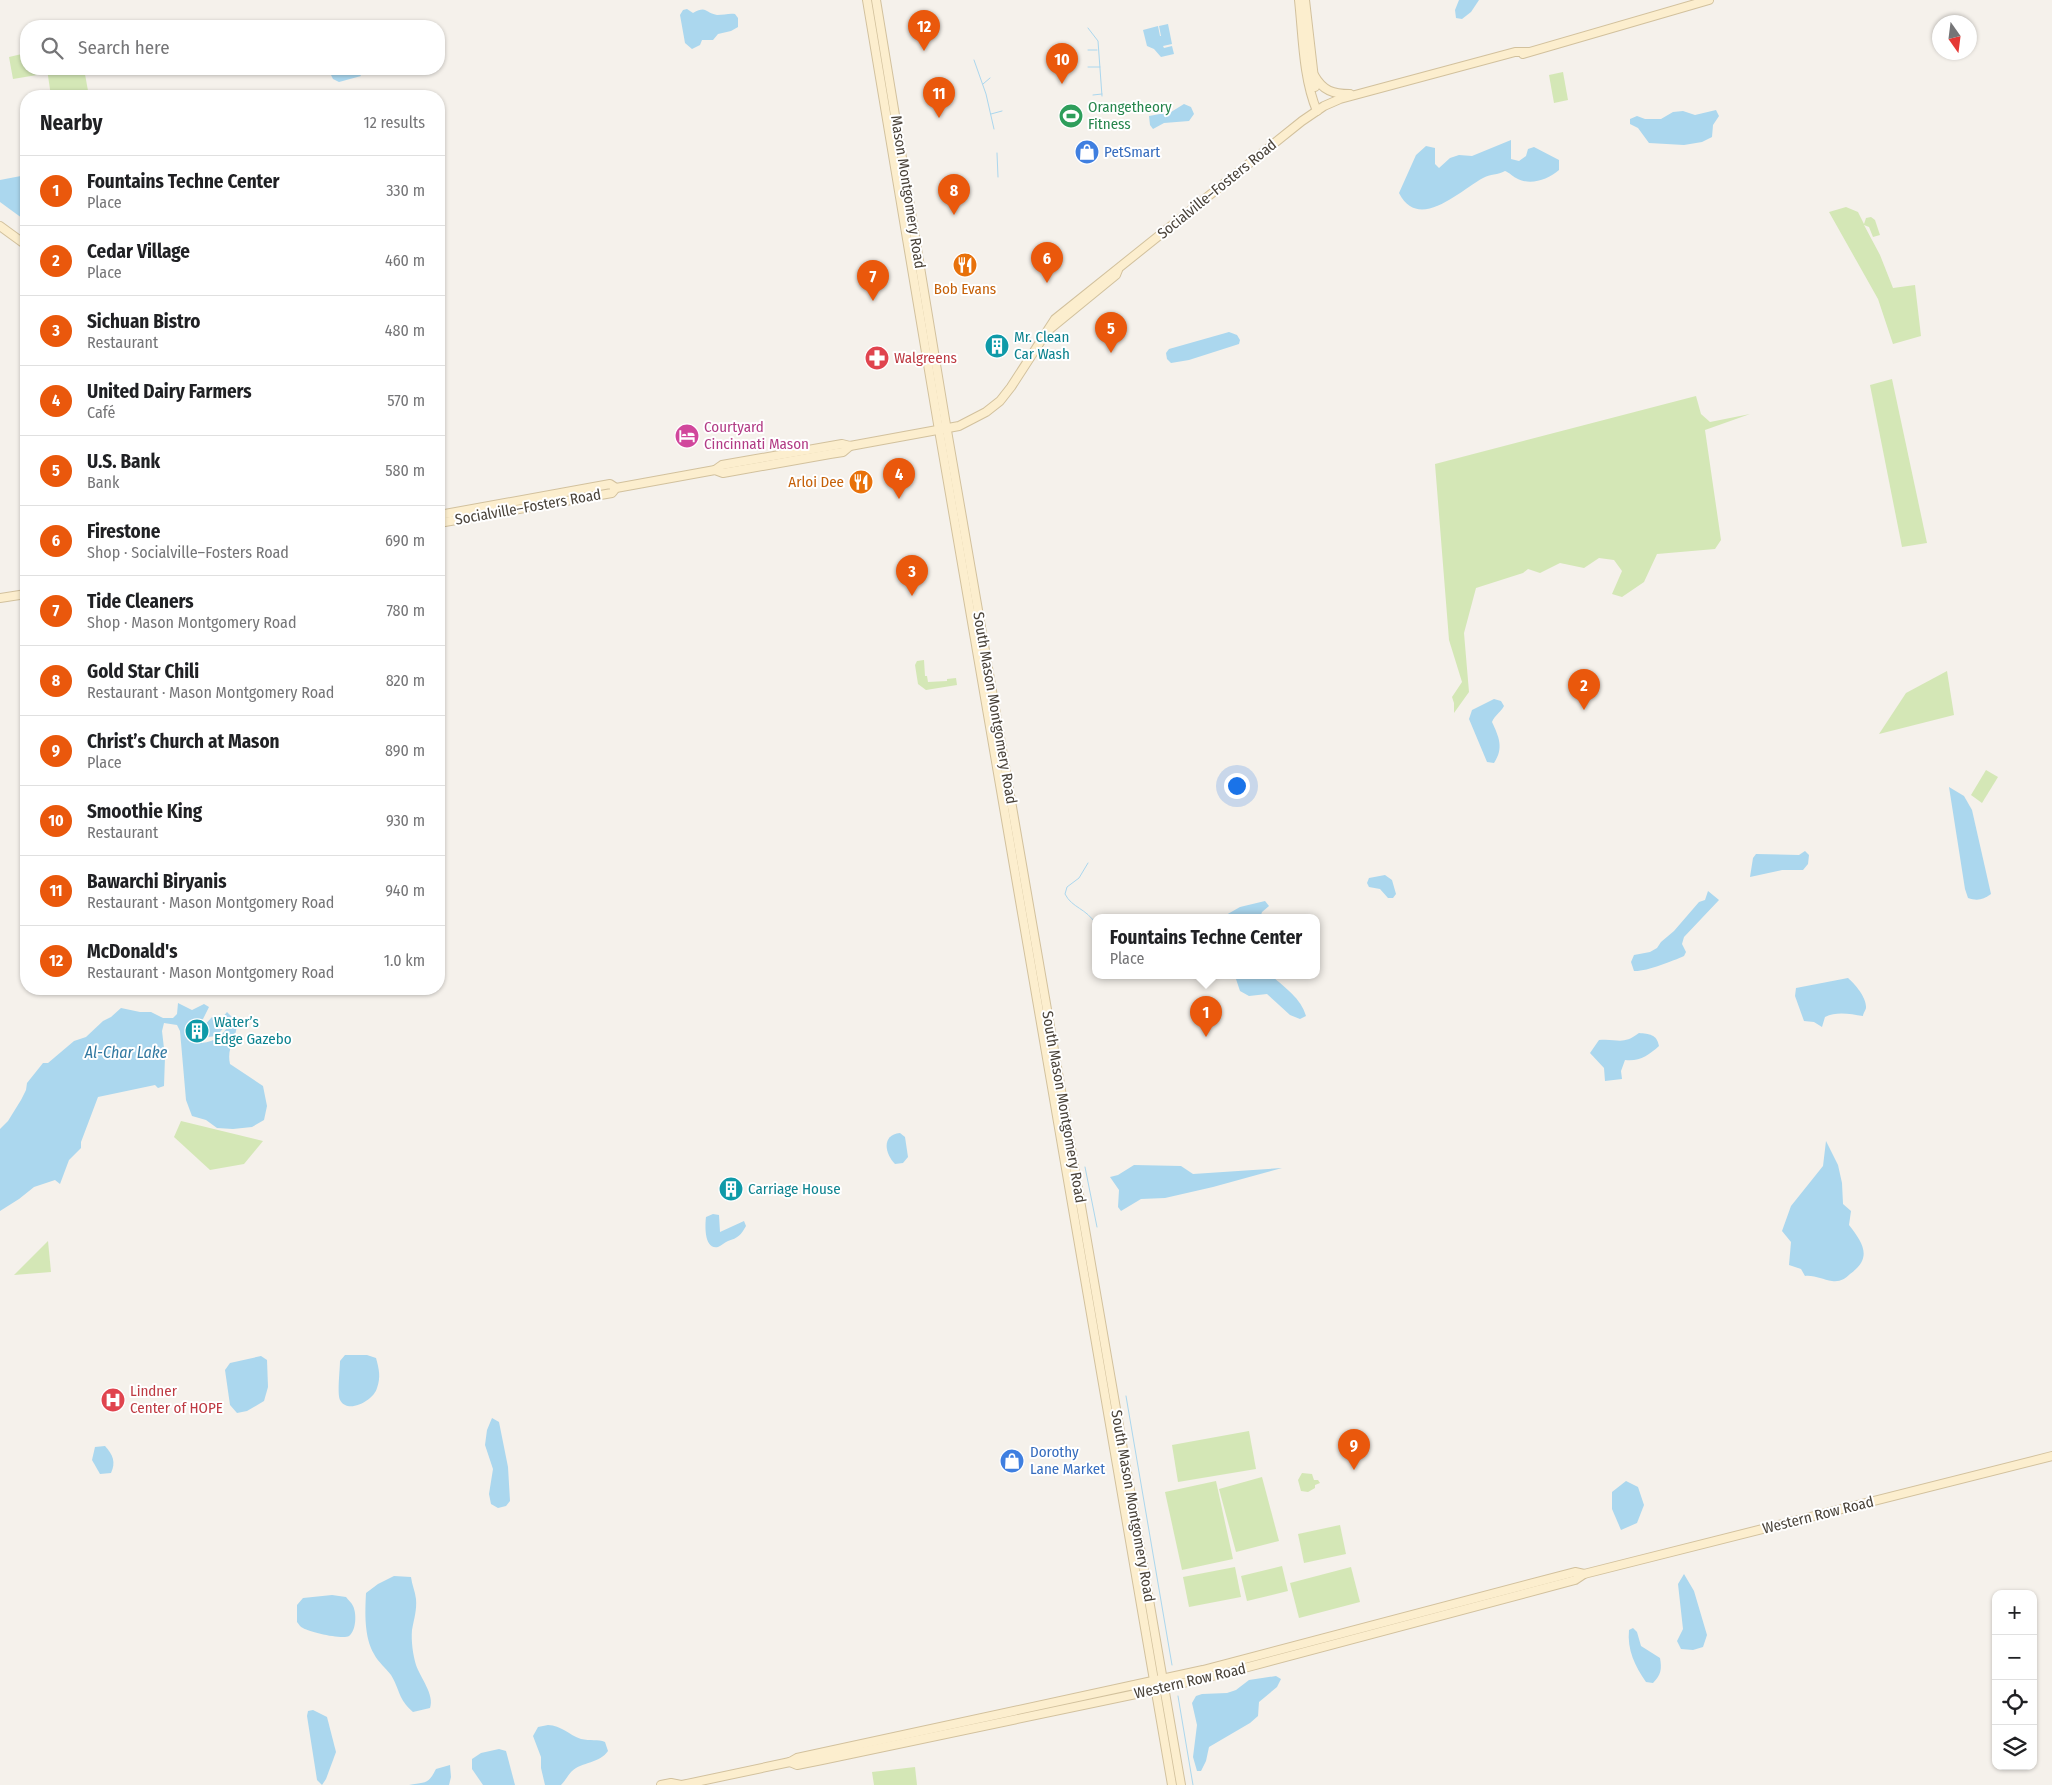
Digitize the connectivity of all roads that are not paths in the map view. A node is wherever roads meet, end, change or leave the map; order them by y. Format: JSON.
{"nodes":[{"id":1,"x":867,"y":0,"type":"edge"},
{"id":2,"x":876,"y":0,"type":"edge"},
{"id":3,"x":1299,"y":0,"type":"edge"},
{"id":4,"x":1305,"y":0,"type":"edge"},
{"id":5,"x":1709,"y":0,"type":"edge"},
{"id":6,"x":1528,"y":52,"type":"junction"},
{"id":7,"x":1313,"y":74,"type":"junction"},
{"id":8,"x":1361,"y":93,"type":"junction"},
{"id":9,"x":1317,"y":111,"type":"junction"},
{"id":10,"x":0,"y":226,"type":"edge"},
{"id":11,"x":20,"y":241,"type":"edge"},
{"id":12,"x":947,"y":429,"type":"junction"},
{"id":13,"x":938,"y":430,"type":"junction"},
{"id":14,"x":616,"y":488,"type":"junction"},
{"id":15,"x":445,"y":514,"type":"edge"},
{"id":16,"x":445,"y":522,"type":"edge"},
{"id":17,"x":20,"y":595,"type":"edge"},
{"id":18,"x":0,"y":598,"type":"edge"},
{"id":19,"x":2052,"y":1456,"type":"edge"},
{"id":20,"x":1159,"y":1685,"type":"junction"},
{"id":21,"x":662,"y":1785,"type":"edge"},
{"id":22,"x":681,"y":1785,"type":"edge"},
{"id":23,"x":1172,"y":1785,"type":"edge"},
{"id":24,"x":1181,"y":1785,"type":"edge"}],
"edges":[{"from":1,"to":13,"type":"main road","name":"Mason Montgomery Road"},
{"from":2,"to":12,"type":"main road","name":"Mason Montgomery Road"},
{"from":3,"to":9,"type":"main road"},
{"from":4,"to":7,"type":"main road"},
{"from":5,"to":6,"type":"main road","name":"Socialville–Fosters Road"},
{"from":6,"to":8,"type":"main road","name":"Socialville–Fosters Road"},
{"from":6,"to":9,"type":"main road","name":"Socialville–Fosters Road"},
{"from":7,"to":8,"type":"main road"},
{"from":7,"to":9,"type":"main road"},
{"from":8,"to":9,"type":"main road","name":"Socialville–Fosters Road"},
{"from":9,"to":12,"type":"main road","name":"Socialville–Fosters Road"},
{"from":10,"to":11,"type":"main road"},
{"from":12,"to":13,"type":"main road","name":"Socialville–Fosters Road"},
{"from":12,"to":20,"type":"main road","name":"South Mason Montgomery Road"},
{"from":13,"to":14,"type":"main road","name":"Socialville–Fosters Road"},
{"from":13,"to":20,"type":"main road","name":"South Mason Montgomery Road"},
{"from":14,"to":15,"type":"main road","name":"Socialville–Fosters Road"},
{"from":14,"to":16,"type":"main road","name":"Socialville–Fosters Road"},
{"from":17,"to":18,"type":"main road"},
{"from":19,"to":20,"type":"main road","name":"Western Row Road"},
{"from":20,"to":22,"type":"main road","name":"Western Row Road"},
{"from":20,"to":23,"type":"main road","name":"South Mason Montgomery Road"},
{"from":20,"to":24,"type":"main road","name":"South Mason Montgomery Road"},
{"from":21,"to":22,"type":"main road","name":"Western Row Road"}]}
